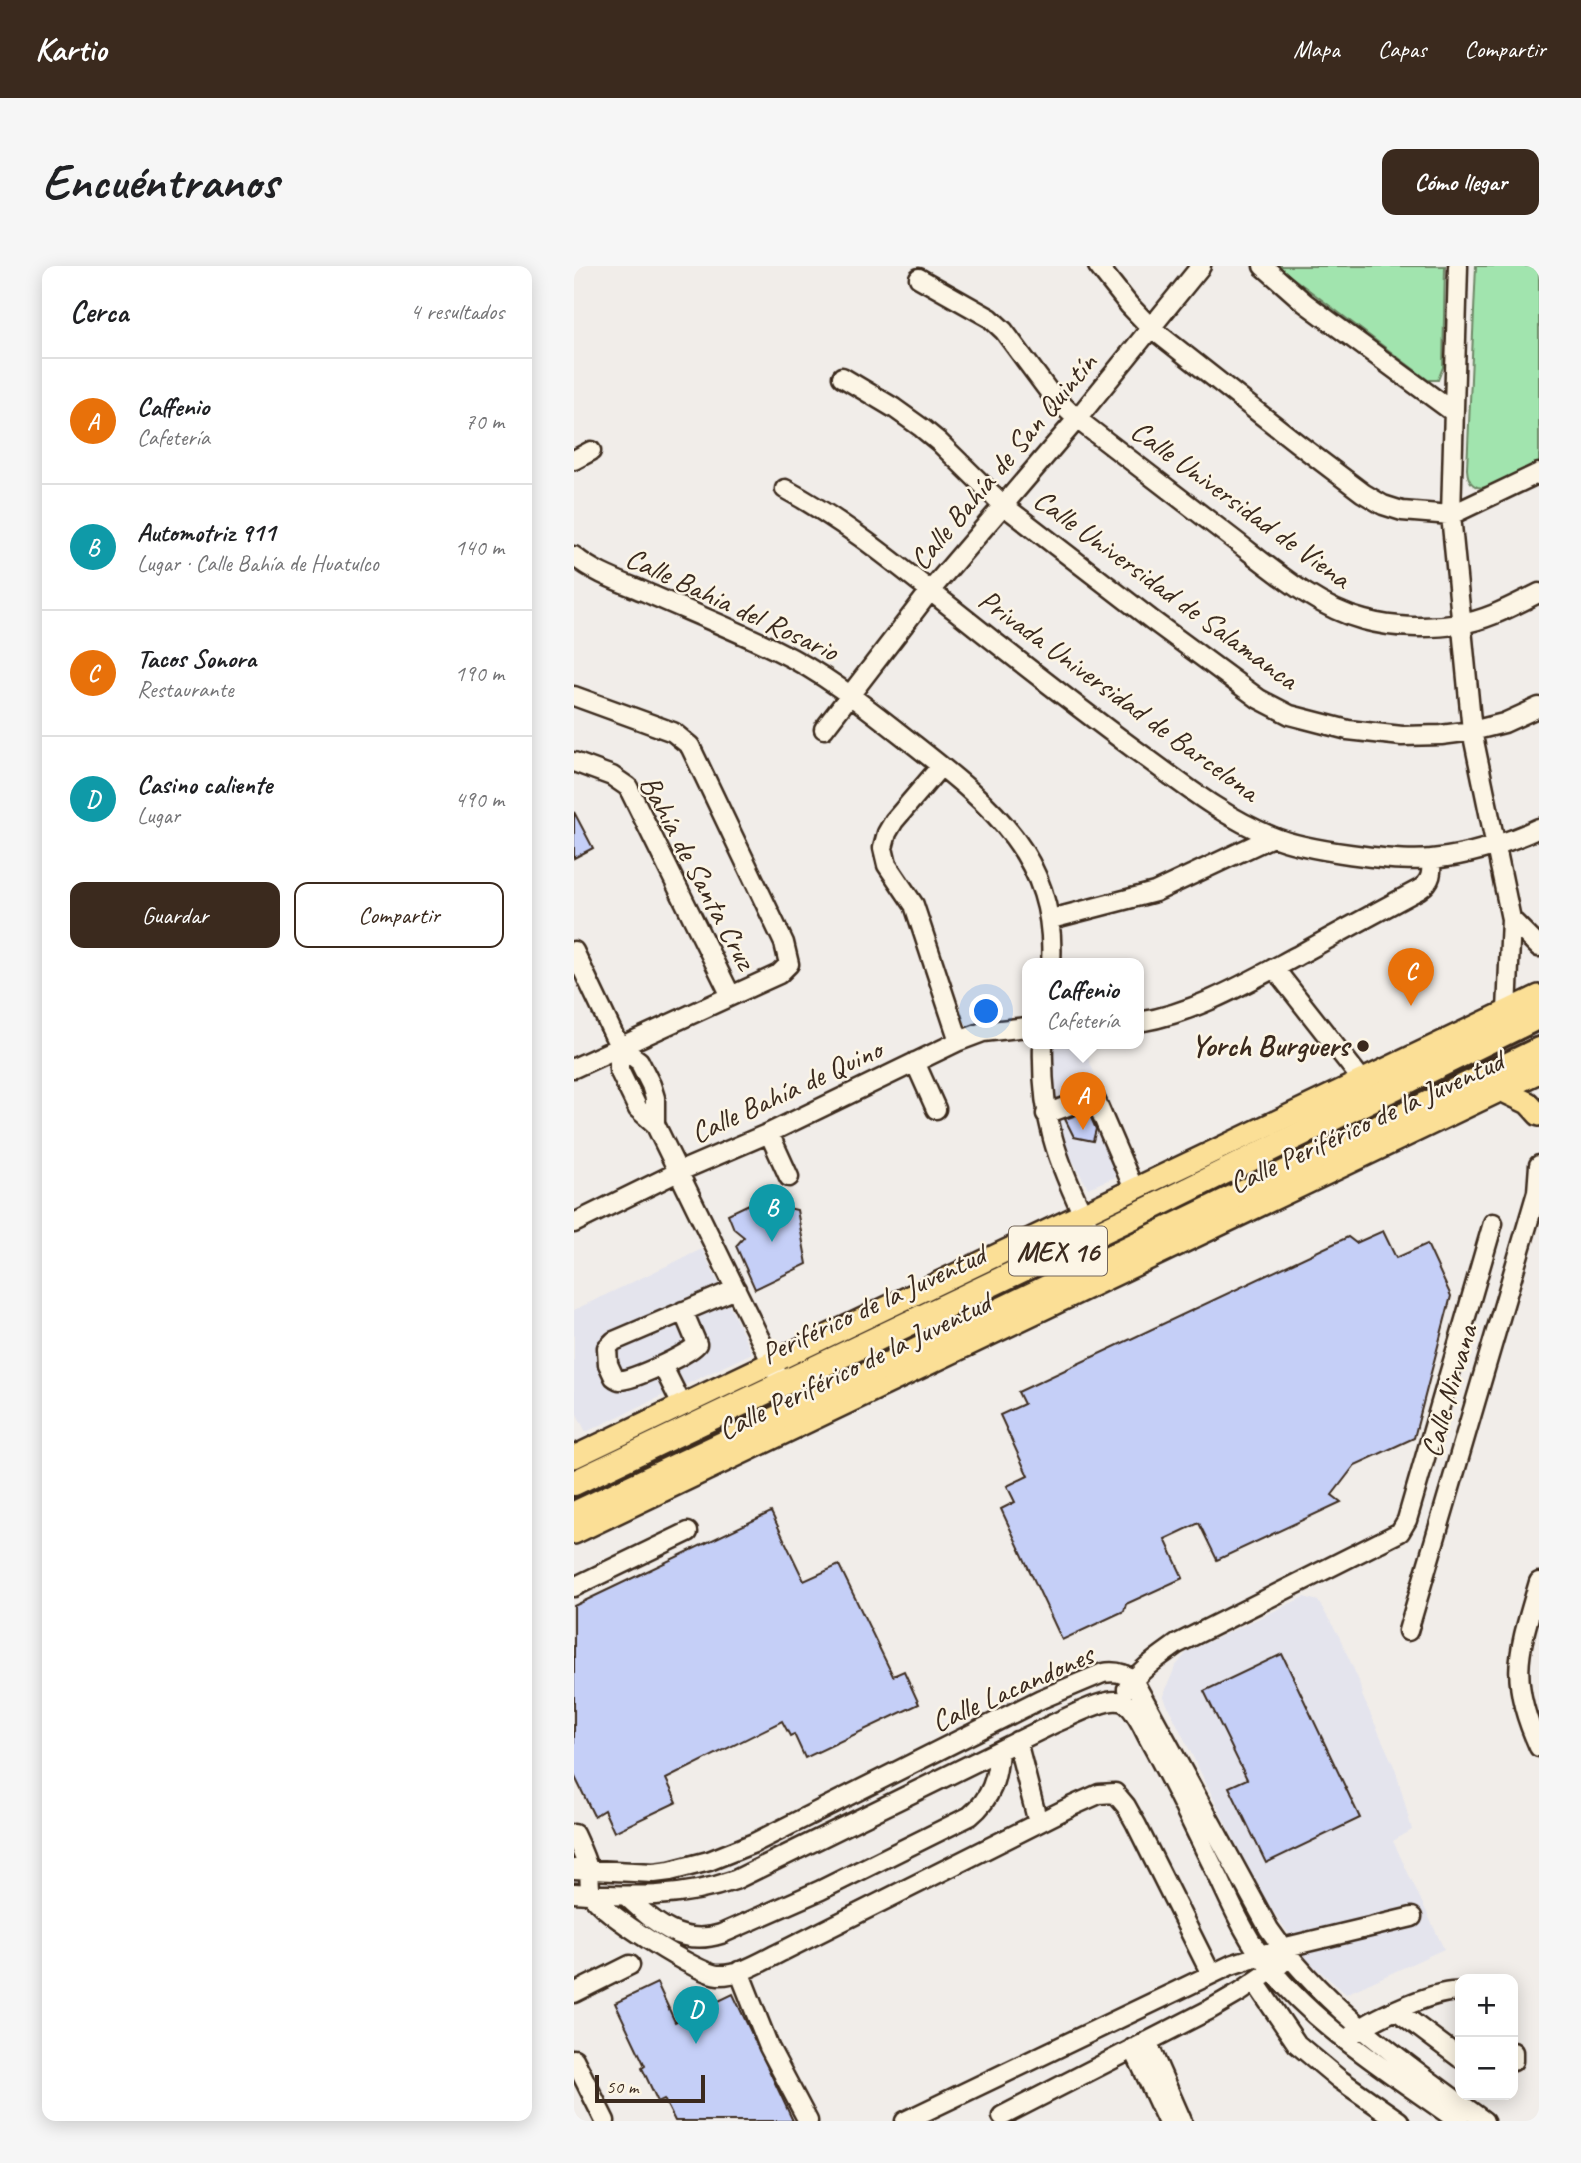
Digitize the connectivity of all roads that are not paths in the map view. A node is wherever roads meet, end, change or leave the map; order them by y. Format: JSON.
{"nodes":[{"id":1,"x":1098,"y":266,"type":"edge"},
{"id":2,"x":1201,"y":266,"type":"edge"},
{"id":3,"x":1263,"y":266,"type":"edge"},
{"id":4,"x":1458,"y":266,"type":"edge"},
{"id":5,"x":919,"y":278,"type":"dead end"},
{"id":6,"x":1151,"y":328,"type":"junction"},
{"id":7,"x":842,"y":377,"type":"dead end"},
{"id":8,"x":1453,"y":412,"type":"junction"},
{"id":9,"x":1077,"y":419,"type":"junction"},
{"id":10,"x":591,"y":451,"type":"dead end"},
{"id":11,"x":574,"y":460,"type":"edge"},
{"id":12,"x":1539,"y":473,"type":"edge"},
{"id":13,"x":785,"y":489,"type":"dead end"},
{"id":14,"x":1003,"y":505,"type":"junction"},
{"id":15,"x":1451,"y":515,"type":"junction"},
{"id":16,"x":574,"y":556,"type":"edge"},
{"id":17,"x":930,"y":591,"type":"junction"},
{"id":18,"x":1539,"y":593,"type":"edge"},
{"id":19,"x":1460,"y":624,"type":"junction"},
{"id":20,"x":849,"y":693,"type":"junction"},
{"id":21,"x":574,"y":696,"type":"edge"},
{"id":22,"x":1539,"y":707,"type":"edge"},
{"id":23,"x":824,"y":729,"type":"dead end"},
{"id":24,"x":1472,"y":732,"type":"junction"},
{"id":25,"x":574,"y":761,"type":"edge"},
{"id":26,"x":941,"y":766,"type":"junction"},
{"id":27,"x":1539,"y":828,"type":"edge"},
{"id":28,"x":1272,"y":837,"type":"junction"},
{"id":29,"x":1494,"y":845,"type":"junction"},
{"id":30,"x":1432,"y":859,"type":"junction"},
{"id":31,"x":1051,"y":919,"type":"junction"},
{"id":32,"x":1511,"y":919,"type":"junction"},
{"id":33,"x":1539,"y":947,"type":"edge"},
{"id":34,"x":574,"y":951,"type":"edge"},
{"id":35,"x":1051,"y":958,"type":"edge"},
{"id":36,"x":1274,"y":968,"type":"junction"},
{"id":37,"x":731,"y":996,"type":"junction"},
{"id":38,"x":1539,"y":996,"type":"edge"},
{"id":39,"x":1539,"y":1016,"type":"edge"},
{"id":40,"x":1510,"y":1020,"type":"junction"},
{"id":41,"x":1144,"y":1021,"type":"edge"},
{"id":42,"x":1022,"y":1028,"type":"edge"},
{"id":43,"x":959,"y":1041,"type":"junction"},
{"id":44,"x":619,"y":1045,"type":"junction"},
{"id":45,"x":1043,"y":1049,"type":"edge"},
{"id":46,"x":1539,"y":1050,"type":"edge"},
{"id":47,"x":915,"y":1062,"type":"junction"},
{"id":48,"x":574,"y":1068,"type":"edge"},
{"id":49,"x":1539,"y":1072,"type":"edge"},
{"id":50,"x":1362,"y":1080,"type":"junction"},
{"id":51,"x":1501,"y":1090,"type":"junction"},
{"id":52,"x":936,"y":1109,"type":"dead end"},
{"id":53,"x":1046,"y":1114,"type":"junction"},
{"id":54,"x":1539,"y":1115,"type":"edge"},
{"id":55,"x":769,"y":1133,"type":"junction"},
{"id":56,"x":1539,"y":1165,"type":"edge"},
{"id":57,"x":678,"y":1172,"type":"junction"},
{"id":58,"x":789,"y":1177,"type":"dead end"},
{"id":59,"x":1134,"y":1189,"type":"junction"},
{"id":60,"x":1538,"y":1192,"type":"edge"},
{"id":61,"x":574,"y":1223,"type":"edge"},
{"id":62,"x":1493,"y":1223,"type":"dead end"},
{"id":63,"x":1087,"y":1225,"type":"junction"},
{"id":64,"x":736,"y":1289,"type":"junction"},
{"id":65,"x":683,"y":1311,"type":"junction"},
{"id":66,"x":662,"y":1365,"type":"junction"},
{"id":67,"x":776,"y":1372,"type":"junction"},
{"id":68,"x":682,"y":1405,"type":"junction"},
{"id":69,"x":574,"y":1457,"type":"edge"},
{"id":70,"x":574,"y":1483,"type":"edge"},
{"id":71,"x":574,"y":1514,"type":"edge"},
{"id":72,"x":688,"y":1532,"type":"dead end"},
{"id":73,"x":574,"y":1533,"type":"edge"},
{"id":74,"x":1539,"y":1582,"type":"edge"},
{"id":75,"x":574,"y":1587,"type":"edge"},
{"id":76,"x":1408,"y":1631,"type":"dead end"},
{"id":77,"x":1133,"y":1680,"type":"junction"},
{"id":78,"x":1120,"y":1701,"type":"junction"},
{"id":79,"x":965,"y":1739,"type":"junction"},
{"id":80,"x":1017,"y":1741,"type":"junction"},
{"id":81,"x":1539,"y":1747,"type":"edge"},
{"id":82,"x":999,"y":1751,"type":"junction"},
{"id":83,"x":976,"y":1762,"type":"junction"},
{"id":84,"x":895,"y":1774,"type":"junction"},
{"id":85,"x":908,"y":1796,"type":"junction"},
{"id":86,"x":1038,"y":1823,"type":"junction"},
{"id":87,"x":574,"y":1834,"type":"edge"},
{"id":88,"x":581,"y":1870,"type":"edge"},
{"id":89,"x":583,"y":1893,"type":"edge"},
{"id":90,"x":627,"y":1897,"type":"junction"},
{"id":91,"x":1412,"y":1917,"type":"dead end"},
{"id":92,"x":1286,"y":1953,"type":"junction"},
{"id":93,"x":1260,"y":1954,"type":"junction"},
{"id":94,"x":630,"y":1965,"type":"dead end"},
{"id":95,"x":1272,"y":1970,"type":"junction"},
{"id":96,"x":738,"y":1971,"type":"junction"},
{"id":97,"x":1212,"y":1974,"type":"junction"},
{"id":98,"x":1255,"y":1982,"type":"junction"},
{"id":99,"x":1455,"y":1992,"type":"edge"},
{"id":100,"x":574,"y":1993,"type":"edge"},
{"id":101,"x":1395,"y":2010,"type":"junction"},
{"id":102,"x":1353,"y":2034,"type":"junction"},
{"id":103,"x":1140,"y":2045,"type":"junction"},
{"id":104,"x":1455,"y":2054,"type":"edge"},
{"id":105,"x":574,"y":2059,"type":"edge"},
{"id":106,"x":1002,"y":2116,"type":"dead end"},
{"id":107,"x":605,"y":2121,"type":"edge"},
{"id":108,"x":808,"y":2121,"type":"edge"},
{"id":109,"x":905,"y":2121,"type":"edge"},
{"id":110,"x":1167,"y":2121,"type":"edge"},
{"id":111,"x":1182,"y":2121,"type":"edge"},
{"id":112,"x":1399,"y":2121,"type":"edge"},
{"id":113,"x":1458,"y":2121,"type":"edge"},
{"id":114,"x":1484,"y":2121,"type":"edge"}],
"edges":[{"from":1,"to":6,"type":"street"},
{"from":2,"to":6,"type":"street","name":"Calle Bahía de San Quintín"},
{"from":3,"to":8,"type":"street"},
{"from":4,"to":8,"type":"street"},
{"from":5,"to":9,"type":"street","name":"Calle Universidad de Viena"},
{"from":6,"to":9,"type":"street","name":"Calle Bahía de San Quintín"},
{"from":6,"to":15,"type":"street"},
{"from":7,"to":14,"type":"street","name":"Calle Universidad de Salamanca"},
{"from":8,"to":15,"type":"street"},
{"from":9,"to":14,"type":"street","name":"Calle Bahía de San Quintín"},
{"from":9,"to":19,"type":"street","name":"Calle Universidad de Viena"},
{"from":10,"to":11,"type":"street"},
{"from":12,"to":15,"type":"street"},
{"from":13,"to":17,"type":"street","name":"Privada Universidad de Barcelona"},
{"from":14,"to":17,"type":"street","name":"Calle Bahía de San Quintín"},
{"from":14,"to":24,"type":"street","name":"Calle Universidad de Salamanca"},
{"from":15,"to":19,"type":"street"},
{"from":16,"to":20,"type":"street","name":"Calle Bahia del Rosario"},
{"from":17,"to":20,"type":"street","name":"Calle Bahía de San Quintín"},
{"from":17,"to":28,"type":"street","name":"Privada Universidad de Barcelona"},
{"from":18,"to":19,"type":"street","name":"Calle Universidad de Viena"},
{"from":19,"to":24,"type":"street"},
{"from":20,"to":23,"type":"street","name":"Calle Bahía de San Quintín"},
{"from":20,"to":26,"type":"street","name":"Calle Bahia del Rosario"},
{"from":21,"to":37,"type":"street"},
{"from":22,"to":24,"type":"street","name":"Calle Universidad de Salamanca"},
{"from":24,"to":29,"type":"street"},
{"from":25,"to":37,"type":"street","name":"Bahía de Santa Cruz"},
{"from":26,"to":31,"type":"street","name":"Calle Bahia del Rosario"},
{"from":26,"to":43,"type":"street"},
{"from":27,"to":29,"type":"street","name":"Privada Universidad de Barcelona"},
{"from":28,"to":30,"type":"street","name":"Privada Universidad de Barcelona"},
{"from":28,"to":31,"type":"street"},
{"from":29,"to":30,"type":"street","name":"Privada Universidad de Barcelona"},
{"from":29,"to":32,"type":"street"},
{"from":30,"to":36,"type":"street"},
{"from":31,"to":35,"type":"street","name":"Calle Bahia del Rosario"},
{"from":32,"to":33,"type":"street"},
{"from":32,"to":40,"type":"street"},
{"from":34,"to":44,"type":"street"},
{"from":36,"to":41,"type":"street"},
{"from":36,"to":50,"type":"street"},
{"from":37,"to":44,"type":"street"},
{"from":38,"to":40,"type":"main road","name":"Calle Periférico de la Juventud"},
{"from":39,"to":40,"type":"highway","name":"Periférico de la Juventud","number":"MEX 16"},
{"from":40,"to":50,"type":"main road","name":"Calle Periférico de la Juventud"},
{"from":40,"to":63,"type":"highway","name":"Periférico de la Juventud","number":"MEX 16"},
{"from":42,"to":43,"type":"street","name":"Calle Bahía de Quino"},
{"from":43,"to":47,"type":"street","name":"Calle Bahía de Quino"},
{"from":44,"to":48,"type":"street"},
{"from":44,"to":57,"type":"street"},
{"from":45,"to":53,"type":"street"},
{"from":46,"to":71,"type":"highway","name":"Periférico de la Juventud","number":"MEX 16"},
{"from":47,"to":52,"type":"street"},
{"from":47,"to":55,"type":"street","name":"Calle Bahía de Quino"},
{"from":49,"to":51,"type":"main road","name":"Calle Periférico de la Juventud"},
{"from":50,"to":59,"type":"main road","name":"Calle Periférico de la Juventud"},
{"from":51,"to":54,"type":"main road"},
{"from":51,"to":73,"type":"main road","name":"Calle Periférico de la Juventud"},
{"from":53,"to":59,"type":"street"},
{"from":53,"to":63,"type":"street"},
{"from":55,"to":57,"type":"street","name":"Calle Bahía de Quino"},
{"from":55,"to":58,"type":"street"},
{"from":56,"to":60,"type":"street","name":"Calle Nirvana"},
{"from":57,"to":61,"type":"street","name":"Calle Bahía de Quino"},
{"from":57,"to":64,"type":"street"},
{"from":59,"to":63,"type":"main road","name":"Calle Periférico de la Juventud"},
{"from":60,"to":76,"type":"street","name":"Calle Nirvana"},
{"from":62,"to":77,"type":"street"},
{"from":63,"to":67,"type":"highway","name":"Periférico de la Juventud","number":"MEX 16"},
{"from":64,"to":65,"type":"street"},
{"from":64,"to":67,"type":"street"},
{"from":65,"to":66,"type":"street"},
{"from":65,"to":66,"type":"street"},
{"from":66,"to":68,"type":"street"},
{"from":67,"to":68,"type":"main road","name":"Calle Periférico de la Juventud"},
{"from":67,"to":70,"type":"highway","name":"Periférico de la Juventud","number":"MEX 16"},
{"from":68,"to":69,"type":"main road","name":"Calle Periférico de la Juventud"},
{"from":72,"to":75,"type":"street"},
{"from":74,"to":81,"type":"street"},
{"from":77,"to":78,"type":"street"},
{"from":77,"to":79,"type":"street","name":"Calle Lacandones"},
{"from":77,"to":92,"type":"street","name":"Calle Lacandones"},
{"from":78,"to":80,"type":"street","name":"Calle Lacandones"},
{"from":78,"to":93,"type":"street","name":"Calle Lacandones"},
{"from":79,"to":83,"type":"street"},
{"from":79,"to":84,"type":"street","name":"Calle Lacandones"},
{"from":80,"to":82,"type":"street","name":"Calle Lacandones"},
{"from":80,"to":86,"type":"street"},
{"from":82,"to":83,"type":"street","name":"Calle Lacandones"},
{"from":82,"to":90,"type":"street"},
{"from":83,"to":85,"type":"street","name":"Calle Lacandones"},
{"from":84,"to":85,"type":"street"},
{"from":84,"to":88,"type":"street","name":"Calle Lacandones"},
{"from":85,"to":90,"type":"street","name":"Calle Lacandones"},
{"from":86,"to":96,"type":"street"},
{"from":86,"to":97,"type":"street"},
{"from":87,"to":88,"type":"street"},
{"from":88,"to":89,"type":"street"},
{"from":89,"to":90,"type":"street","name":"Calle Lacandones"},
{"from":89,"to":96,"type":"street"},
{"from":91,"to":92,"type":"street"},
{"from":92,"to":93,"type":"street"},
{"from":92,"to":95,"type":"street"},
{"from":92,"to":102,"type":"street","name":"Calle Lacandones"},
{"from":93,"to":95,"type":"street","name":"Calle Lacandones"},
{"from":93,"to":97,"type":"street"},
{"from":94,"to":100,"type":"street"},
{"from":95,"to":98,"type":"street"},
{"from":95,"to":102,"type":"street","name":"Calle Lacandones"},
{"from":96,"to":108,"type":"street"},
{"from":97,"to":109,"type":"street"},
{"from":98,"to":103,"type":"street"},
{"from":98,"to":112,"type":"street"},
{"from":99,"to":101,"type":"street"},
{"from":101,"to":102,"type":"street"},
{"from":101,"to":104,"type":"street"},
{"from":102,"to":113,"type":"street","name":"Calle Lacandones"},
{"from":102,"to":114,"type":"street","name":"Calle Lacandones"},
{"from":103,"to":106,"type":"street"},
{"from":103,"to":110,"type":"street"},
{"from":103,"to":111,"type":"street"},
{"from":105,"to":107,"type":"street"}]}
